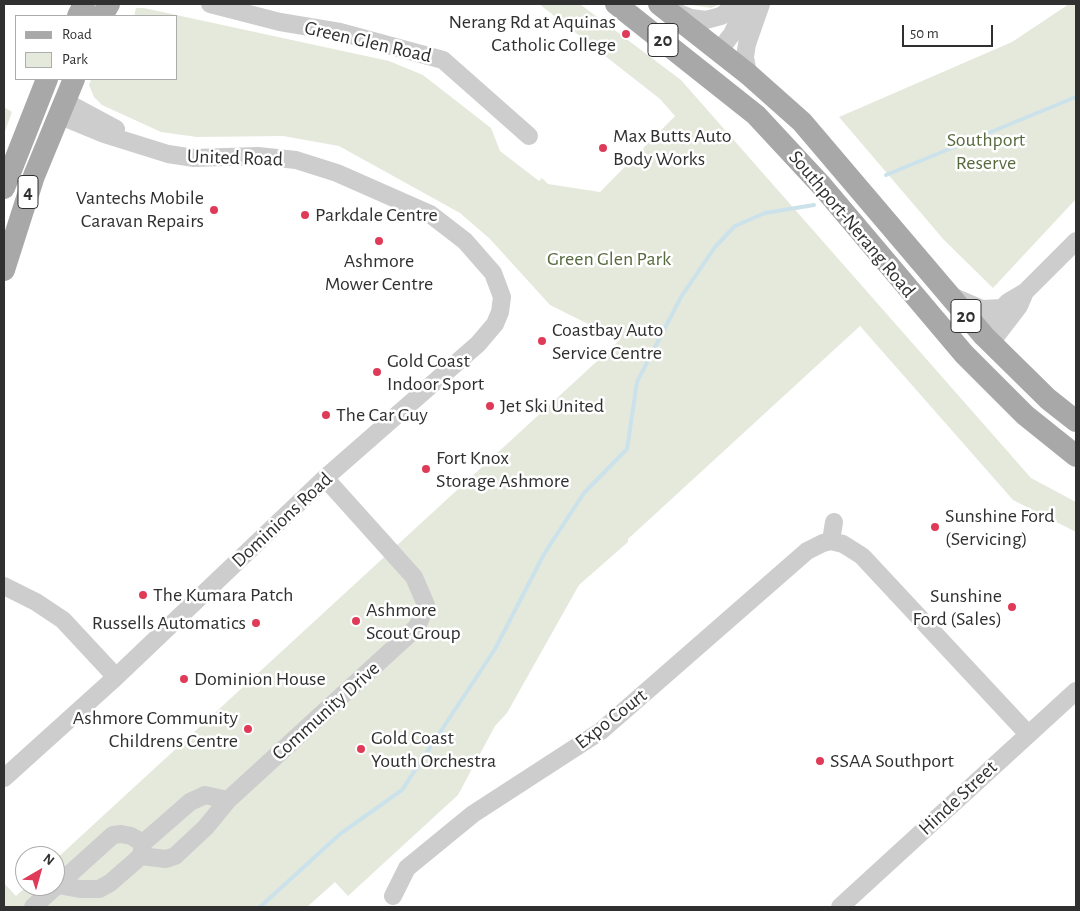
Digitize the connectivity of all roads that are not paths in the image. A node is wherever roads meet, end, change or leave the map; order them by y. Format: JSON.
{"nodes":[{"id":1,"x":109,"y":4,"type":"edge"},
{"id":2,"x":210,"y":4,"type":"edge"},
{"id":3,"x":616,"y":4,"type":"edge"},
{"id":4,"x":660,"y":4,"type":"edge"},
{"id":5,"x":738,"y":4,"type":"edge"},
{"id":6,"x":746,"y":4,"type":"edge"},
{"id":7,"x":761,"y":4,"type":"edge"},
{"id":8,"x":103,"y":15,"type":"edge"},
{"id":9,"x":715,"y":48,"type":"junction"},
{"id":10,"x":700,"y":69,"type":"junction"},
{"id":11,"x":748,"y":74,"type":"junction"},
{"id":12,"x":74,"y":80,"type":"edge"},
{"id":13,"x":40,"y":94,"type":"edge"},
{"id":14,"x":61,"y":108,"type":"junction"},
{"id":15,"x":529,"y":136,"type":"dead end"},
{"id":16,"x":4,"y":188,"type":"edge"},
{"id":17,"x":1076,"y":240,"type":"edge"},
{"id":18,"x":4,"y":270,"type":"edge"},
{"id":19,"x":1025,"y":292,"type":"junction"},
{"id":20,"x":947,"y":293,"type":"junction"},
{"id":21,"x":1002,"y":308,"type":"junction"},
{"id":22,"x":495,"y":324,"type":"joint"},
{"id":23,"x":984,"y":336,"type":"junction"},
{"id":24,"x":964,"y":354,"type":"junction"},
{"id":25,"x":1076,"y":422,"type":"edge"},
{"id":26,"x":1076,"y":456,"type":"edge"},
{"id":27,"x":325,"y":478,"type":"junction"},
{"id":28,"x":834,"y":522,"type":"dead end"},
{"id":29,"x":831,"y":541,"type":"junction"},
{"id":30,"x":4,"y":586,"type":"edge"},
{"id":31,"x":116,"y":676,"type":"junction"},
{"id":32,"x":1076,"y":691,"type":"edge"},
{"id":33,"x":1028,"y":734,"type":"junction"},
{"id":34,"x":4,"y":778,"type":"edge"},
{"id":35,"x":228,"y":800,"type":"junction"},
{"id":36,"x":142,"y":850,"type":"junction"},
{"id":37,"x":65,"y":879,"type":"edge"},
{"id":38,"x":65,"y":886,"type":"edge"},
{"id":39,"x":46,"y":896,"type":"edge"},
{"id":40,"x":393,"y":896,"type":"dead end"},
{"id":41,"x":33,"y":907,"type":"edge"},
{"id":42,"x":840,"y":907,"type":"edge"}],
"edges":[{"from":1,"to":8,"type":"main road"},
{"from":2,"to":15,"type":"street","name":"Green Glen Road"},
{"from":3,"to":10,"type":"main road","name":"Southport-Nerang Road","number":"20"},
{"from":4,"to":5,"type":"street"},
{"from":4,"to":9,"type":"main road","name":"Southport-Nerang Road","number":"20"},
{"from":5,"to":9,"type":"street"},
{"from":6,"to":9,"type":"street"},
{"from":7,"to":11,"type":"street"},
{"from":9,"to":10,"type":"main road"},
{"from":9,"to":11,"type":"main road","name":"Southport-Nerang Road","number":"20"},
{"from":10,"to":24,"type":"main road","name":"Southport-Nerang Road","number":"20"},
{"from":11,"to":20,"type":"main road","name":"Southport-Nerang Road","number":"20"},
{"from":12,"to":14,"type":"main road","number":"4"},
{"from":13,"to":14,"type":"main road"},
{"from":13,"to":16,"type":"main road","number":"4"},
{"from":14,"to":18,"type":"main road","number":"4"},
{"from":14,"to":22,"type":"street","name":"United Road"},
{"from":17,"to":19,"type":"street"},
{"from":19,"to":21,"type":"street"},
{"from":19,"to":23,"type":"street"},
{"from":20,"to":21,"type":"street"},
{"from":20,"to":23,"type":"main road","name":"Southport-Nerang Road","number":"20"},
{"from":21,"to":23,"type":"street"},
{"from":22,"to":27,"type":"street","name":"Dominions Road"},
{"from":23,"to":24,"type":"main road"},
{"from":23,"to":25,"type":"main road","name":"Southport-Nerang Road","number":"20"},
{"from":24,"to":26,"type":"main road","name":"Southport-Nerang Road","number":"20"},
{"from":27,"to":31,"type":"street","name":"Dominions Road"},
{"from":27,"to":35,"type":"street","name":"Community Drive"},
{"from":28,"to":29,"type":"street"},
{"from":29,"to":33,"type":"street"},
{"from":29,"to":40,"type":"street","name":"Expo Court"},
{"from":30,"to":31,"type":"street"},
{"from":31,"to":34,"type":"street","name":"Dominions Road"},
{"from":32,"to":33,"type":"street","name":"Hinde Street"},
{"from":33,"to":42,"type":"street","name":"Hinde Street"},
{"from":35,"to":36,"type":"street"},
{"from":35,"to":36,"type":"street","name":"Community Drive"},
{"from":36,"to":37,"type":"street","name":"Community Drive"},
{"from":36,"to":38,"type":"street"},
{"from":39,"to":41,"type":"street","name":"Community Drive"}]}
